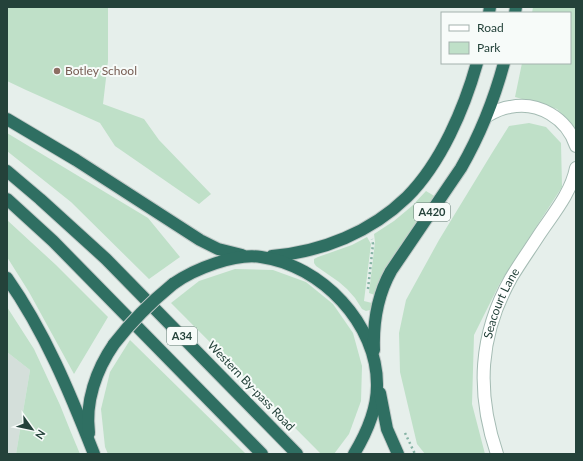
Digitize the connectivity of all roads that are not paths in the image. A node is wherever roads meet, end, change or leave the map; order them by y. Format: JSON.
{"nodes":[{"id":1,"x":477,"y":64,"type":"edge"},
{"id":2,"x":504,"y":64,"type":"edge"},
{"id":3,"x":487,"y":116,"type":"junction"},
{"id":4,"x":7,"y":119,"type":"edge"},
{"id":5,"x":576,"y":146,"type":"edge"},
{"id":6,"x":576,"y":168,"type":"edge"},
{"id":7,"x":7,"y":171,"type":"edge"},
{"id":8,"x":7,"y":199,"type":"edge"},
{"id":9,"x":257,"y":256,"type":"junction"},
{"id":10,"x":7,"y":278,"type":"edge"},
{"id":11,"x":376,"y":367,"type":"junction"},
{"id":12,"x":355,"y":453,"type":"edge"},
{"id":13,"x":94,"y":454,"type":"edge"},
{"id":14,"x":262,"y":454,"type":"edge"},
{"id":15,"x":297,"y":454,"type":"edge"},
{"id":16,"x":398,"y":454,"type":"edge"},
{"id":17,"x":497,"y":454,"type":"edge"}],
"edges":[{"from":1,"to":9,"type":"highway","number":"A420"},
{"from":2,"to":3,"type":"highway","number":"A420"},
{"from":3,"to":5,"type":"street"},
{"from":3,"to":11,"type":"highway","number":"A420"},
{"from":4,"to":9,"type":"highway"},
{"from":6,"to":17,"type":"street","name":"Seacourt Lane"},
{"from":7,"to":15,"type":"highway","name":"Western By-pass Road","number":"A34"},
{"from":8,"to":14,"type":"highway","number":"A34"},
{"from":9,"to":11,"type":"highway"},
{"from":9,"to":13,"type":"highway","bridge":true},
{"from":10,"to":13,"type":"highway"},
{"from":11,"to":12,"type":"highway"},
{"from":11,"to":16,"type":"highway"}]}
